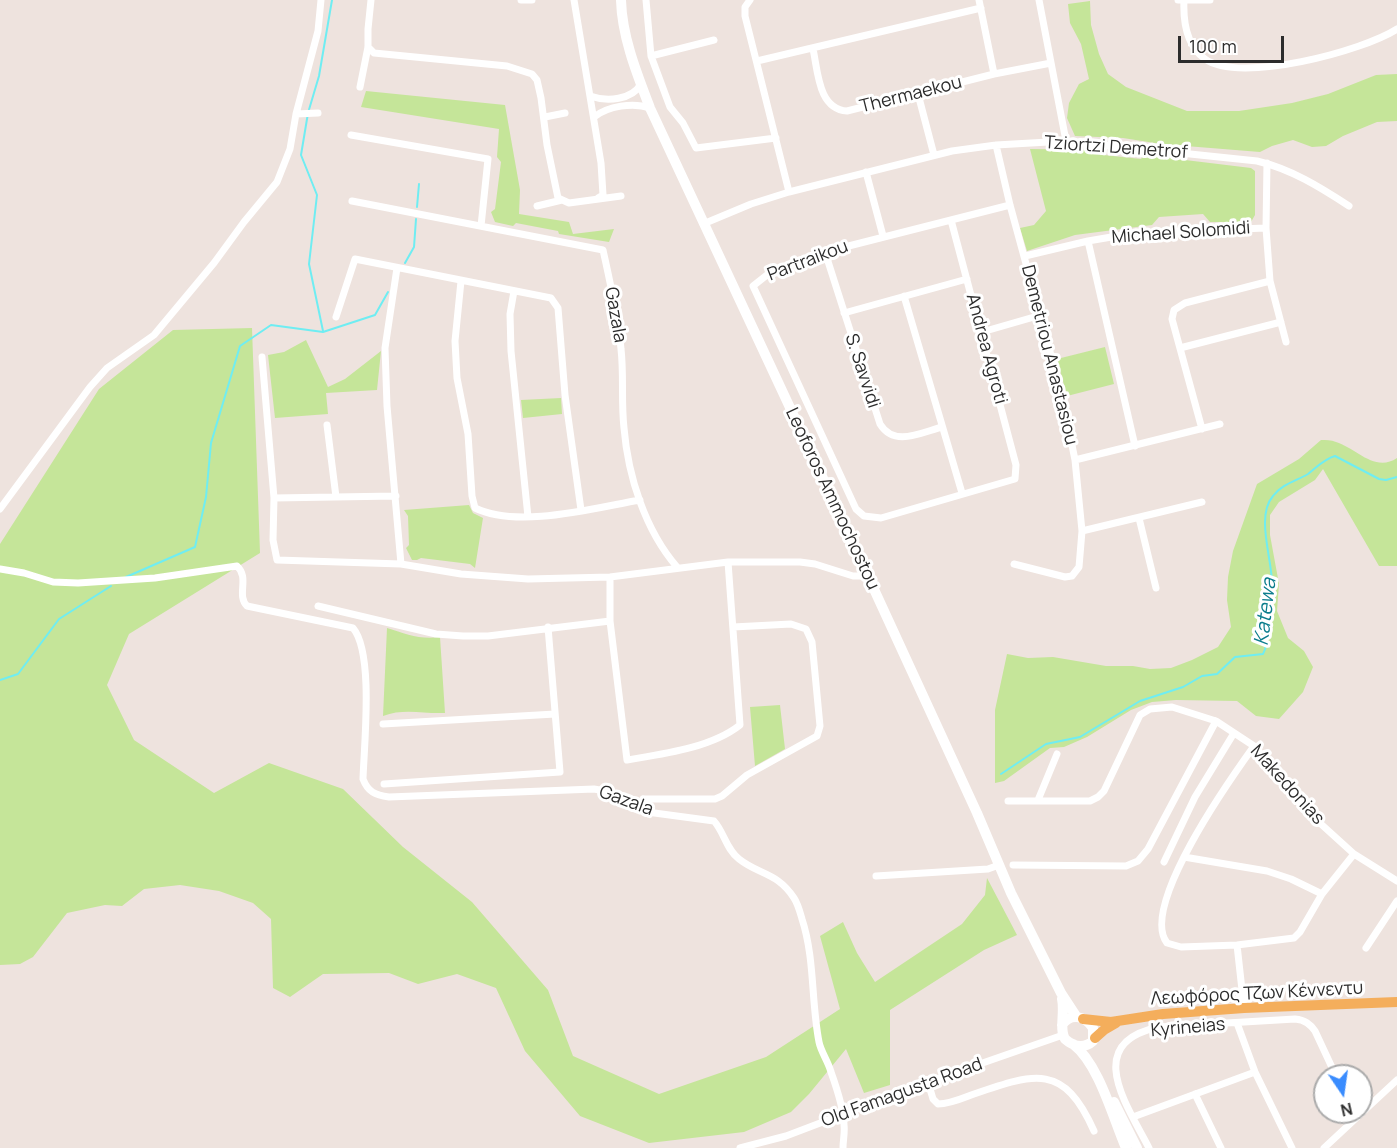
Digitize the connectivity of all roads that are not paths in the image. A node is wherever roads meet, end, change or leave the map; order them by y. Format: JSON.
{"nodes":[{"id":1,"x":321,"y":0,"type":"edge"},
{"id":2,"x":371,"y":0,"type":"edge"},
{"id":3,"x":521,"y":0,"type":"edge"},
{"id":4,"x":532,"y":0,"type":"edge"},
{"id":5,"x":574,"y":0,"type":"edge"},
{"id":6,"x":621,"y":0,"type":"edge"},
{"id":7,"x":646,"y":0,"type":"edge"},
{"id":8,"x":750,"y":0,"type":"edge"},
{"id":9,"x":1039,"y":0,"type":"edge"},
{"id":10,"x":1178,"y":0,"type":"edge"},
{"id":11,"x":1184,"y":0,"type":"edge"},
{"id":12,"x":1210,"y":0,"type":"edge"},
{"id":13,"x":980,"y":4,"type":"edge"},
{"id":14,"x":1397,"y":28,"type":"edge"},
{"id":15,"x":714,"y":40,"type":"dead end"},
{"id":16,"x":369,"y":47,"type":"junction"},
{"id":17,"x":813,"y":49,"type":"junction"},
{"id":18,"x":651,"y":56,"type":"junction"},
{"id":19,"x":757,"y":61,"type":"junction"},
{"id":20,"x":1051,"y":63,"type":"junction"},
{"id":21,"x":994,"y":75,"type":"junction"},
{"id":22,"x":641,"y":84,"type":"junction"},
{"id":23,"x":360,"y":87,"type":"dead end"},
{"id":24,"x":918,"y":94,"type":"junction"},
{"id":25,"x":590,"y":96,"type":"junction"},
{"id":26,"x":650,"y":108,"type":"junction"},
{"id":27,"x":318,"y":113,"type":"dead end"},
{"id":28,"x":565,"y":113,"type":"dead end"},
{"id":29,"x":296,"y":114,"type":"junction"},
{"id":30,"x":545,"y":117,"type":"junction"},
{"id":31,"x":594,"y":117,"type":"junction"},
{"id":32,"x":351,"y":135,"type":"dead end"},
{"id":33,"x":776,"y":138,"type":"junction"},
{"id":34,"x":1066,"y":141,"type":"junction"},
{"id":35,"x":996,"y":145,"type":"junction"},
{"id":36,"x":934,"y":155,"type":"junction"},
{"id":37,"x":1267,"y":163,"type":"junction"},
{"id":38,"x":866,"y":172,"type":"junction"},
{"id":39,"x":789,"y":192,"type":"junction"},
{"id":40,"x":621,"y":196,"type":"dead end"},
{"id":41,"x":598,"y":198,"type":"junction"},
{"id":42,"x":562,"y":200,"type":"junction"},
{"id":43,"x":352,"y":201,"type":"dead end"},
{"id":44,"x":1010,"y":205,"type":"junction"},
{"id":45,"x":537,"y":206,"type":"dead end"},
{"id":46,"x":1349,"y":206,"type":"dead end"},
{"id":47,"x":951,"y":220,"type":"junction"},
{"id":48,"x":704,"y":224,"type":"junction"},
{"id":49,"x":481,"y":226,"type":"junction"},
{"id":50,"x":1266,"y":228,"type":"junction"},
{"id":51,"x":883,"y":236,"type":"junction"},
{"id":52,"x":1088,"y":241,"type":"junction"},
{"id":53,"x":825,"y":252,"type":"junction"},
{"id":54,"x":1025,"y":256,"type":"junction"},
{"id":55,"x":397,"y":267,"type":"junction"},
{"id":56,"x":967,"y":279,"type":"junction"},
{"id":57,"x":461,"y":280,"type":"junction"},
{"id":58,"x":1270,"y":281,"type":"junction"},
{"id":59,"x":514,"y":291,"type":"junction"},
{"id":60,"x":904,"y":296,"type":"junction"},
{"id":61,"x":844,"y":313,"type":"junction"},
{"id":62,"x":1041,"y":315,"type":"junction"},
{"id":63,"x":336,"y":317,"type":"dead end"},
{"id":64,"x":1281,"y":322,"type":"junction"},
{"id":65,"x":982,"y":332,"type":"junction"},
{"id":66,"x":1286,"y":342,"type":"dead end"},
{"id":67,"x":1180,"y":348,"type":"junction"},
{"id":68,"x":262,"y":357,"type":"dead end"},
{"id":69,"x":1220,"y":424,"type":"dead end"},
{"id":70,"x":327,"y":425,"type":"dead end"},
{"id":71,"x":942,"y":427,"type":"junction"},
{"id":72,"x":1202,"y":429,"type":"junction"},
{"id":73,"x":1135,"y":446,"type":"junction"},
{"id":74,"x":1076,"y":460,"type":"junction"},
{"id":75,"x":962,"y":493,"type":"junction"},
{"id":76,"x":396,"y":496,"type":"junction"},
{"id":77,"x":336,"y":497,"type":"junction"},
{"id":78,"x":274,"y":498,"type":"junction"},
{"id":79,"x":640,"y":500,"type":"junction"},
{"id":80,"x":1202,"y":502,"type":"dead end"},
{"id":81,"x":0,"y":509,"type":"edge"},
{"id":82,"x":581,"y":510,"type":"junction"},
{"id":83,"x":528,"y":517,"type":"junction"},
{"id":84,"x":1139,"y":518,"type":"junction"},
{"id":85,"x":1082,"y":531,"type":"junction"},
{"id":86,"x":728,"y":562,"type":"junction"},
{"id":87,"x":401,"y":564,"type":"junction"},
{"id":88,"x":1014,"y":564,"type":"dead end"},
{"id":89,"x":677,"y":567,"type":"junction"},
{"id":90,"x":0,"y":569,"type":"edge"},
{"id":91,"x":868,"y":576,"type":"junction"},
{"id":92,"x":610,"y":577,"type":"junction"},
{"id":93,"x":1156,"y":588,"type":"dead end"},
{"id":94,"x":318,"y":606,"type":"dead end"},
{"id":95,"x":610,"y":621,"type":"junction"},
{"id":96,"x":548,"y":627,"type":"junction"},
{"id":97,"x":734,"y":627,"type":"junction"},
{"id":98,"x":555,"y":714,"type":"junction"},
{"id":99,"x":1216,"y":721,"type":"junction"},
{"id":100,"x":383,"y":724,"type":"dead end"},
{"id":101,"x":1234,"y":733,"type":"junction"},
{"id":102,"x":1254,"y":746,"type":"junction"},
{"id":103,"x":1057,"y":754,"type":"dead end"},
{"id":104,"x":384,"y":784,"type":"dead end"},
{"id":105,"x":643,"y":799,"type":"dead end"},
{"id":106,"x":1038,"y":800,"type":"junction"},
{"id":107,"x":1008,"y":801,"type":"dead end"},
{"id":108,"x":1354,"y":854,"type":"junction"},
{"id":109,"x":1184,"y":857,"type":"junction"},
{"id":110,"x":1164,"y":862,"type":"dead end"},
{"id":111,"x":999,"y":865,"type":"junction"},
{"id":112,"x":1013,"y":865,"type":"dead end"},
{"id":113,"x":876,"y":876,"type":"dead end"},
{"id":114,"x":1397,"y":881,"type":"edge"},
{"id":115,"x":1322,"y":894,"type":"junction"},
{"id":116,"x":1397,"y":901,"type":"edge"},
{"id":117,"x":1237,"y":945,"type":"junction"},
{"id":118,"x":1366,"y":948,"type":"dead end"},
{"id":119,"x":1061,"y":993,"type":"junction"},
{"id":120,"x":1397,"y":1002,"type":"edge"},
{"id":121,"x":1244,"y":1008,"type":"junction"},
{"id":122,"x":1080,"y":1017,"type":"junction"},
{"id":123,"x":1119,"y":1021,"type":"junction"},
{"id":124,"x":1238,"y":1023,"type":"junction"},
{"id":125,"x":1063,"y":1030,"type":"junction"},
{"id":126,"x":1094,"y":1039,"type":"junction"},
{"id":127,"x":1073,"y":1044,"type":"junction"},
{"id":128,"x":1330,"y":1064,"type":"edge"},
{"id":129,"x":1255,"y":1072,"type":"junction"},
{"id":130,"x":1397,"y":1080,"type":"edge"},
{"id":131,"x":928,"y":1082,"type":"junction"},
{"id":132,"x":1195,"y":1094,"type":"junction"},
{"id":133,"x":1373,"y":1100,"type":"edge"},
{"id":134,"x":843,"y":1114,"type":"junction"},
{"id":135,"x":1133,"y":1117,"type":"junction"},
{"id":136,"x":1346,"y":1124,"type":"edge"},
{"id":137,"x":1094,"y":1131,"type":"dead end"},
{"id":138,"x":740,"y":1148,"type":"edge"},
{"id":139,"x":843,"y":1148,"type":"edge"},
{"id":140,"x":1126,"y":1148,"type":"edge"},
{"id":141,"x":1137,"y":1148,"type":"edge"},
{"id":142,"x":1149,"y":1148,"type":"edge"},
{"id":143,"x":1221,"y":1148,"type":"edge"},
{"id":144,"x":1292,"y":1148,"type":"edge"},
{"id":145,"x":1324,"y":1148,"type":"edge"}],
"edges":[{"from":1,"to":29,"type":"street"},
{"from":2,"to":16,"type":"street"},
{"from":3,"to":4,"type":"street"},
{"from":5,"to":25,"type":"street"},
{"from":6,"to":22,"type":"main road","name":"Leoforos Ammochostou"},
{"from":7,"to":18,"type":"street"},
{"from":8,"to":19,"type":"street"},
{"from":9,"to":20,"type":"street"},
{"from":10,"to":11,"type":"street"},
{"from":11,"to":12,"type":"street"},
{"from":11,"to":14,"type":"street"},
{"from":13,"to":17,"type":"street"},
{"from":13,"to":21,"type":"street"},
{"from":15,"to":18,"type":"street"},
{"from":16,"to":23,"type":"street"},
{"from":16,"to":30,"type":"street"},
{"from":17,"to":19,"type":"street"},
{"from":17,"to":24,"type":"street","name":"Thermaekou"},
{"from":18,"to":33,"type":"street"},
{"from":19,"to":33,"type":"street"},
{"from":20,"to":21,"type":"street","name":"Thermaekou"},
{"from":20,"to":34,"type":"street"},
{"from":21,"to":24,"type":"street","name":"Thermaekou"},
{"from":22,"to":25,"type":"street"},
{"from":22,"to":26,"type":"main road","name":"Leoforos Ammochostou"},
{"from":24,"to":36,"type":"street"},
{"from":25,"to":31,"type":"street"},
{"from":26,"to":31,"type":"street"},
{"from":26,"to":48,"type":"main road","name":"Leoforos Ammochostou"},
{"from":27,"to":29,"type":"street"},
{"from":28,"to":30,"type":"street"},
{"from":29,"to":81,"type":"street"},
{"from":30,"to":42,"type":"street"},
{"from":31,"to":41,"type":"street"},
{"from":32,"to":49,"type":"street"},
{"from":33,"to":39,"type":"street"},
{"from":34,"to":35,"type":"street","name":"Tziortzi Demetrof"},
{"from":34,"to":37,"type":"street","name":"Tziortzi Demetrof"},
{"from":35,"to":36,"type":"street","name":"Tziortzi Demetrof"},
{"from":35,"to":44,"type":"street","name":"Demetriou Anastasiou"},
{"from":36,"to":38,"type":"street","name":"Tziortzi Demetrof"},
{"from":37,"to":46,"type":"street","name":"Tziortzi Demetrof"},
{"from":37,"to":50,"type":"street"},
{"from":38,"to":39,"type":"street","name":"Tziortzi Demetrof"},
{"from":38,"to":51,"type":"street"},
{"from":39,"to":48,"type":"street","name":"Tziortzi Demetrof"},
{"from":40,"to":41,"type":"street"},
{"from":41,"to":42,"type":"street"},
{"from":42,"to":45,"type":"street"},
{"from":43,"to":49,"type":"street"},
{"from":44,"to":47,"type":"street","name":"Partraikou"},
{"from":44,"to":54,"type":"street","name":"Demetriou Anastasiou"},
{"from":47,"to":51,"type":"street","name":"Partraikou"},
{"from":47,"to":56,"type":"street","name":"Andrea Agroti"},
{"from":48,"to":91,"type":"main road","name":"Leoforos Ammochostou"},
{"from":49,"to":79,"type":"street","name":"Gazala"},
{"from":50,"to":52,"type":"street","name":"Michael Solomidi"},
{"from":50,"to":58,"type":"street"},
{"from":51,"to":53,"type":"street","name":"Partraikou"},
{"from":52,"to":54,"type":"street","name":"Michael Solomidi"},
{"from":52,"to":73,"type":"street"},
{"from":53,"to":61,"type":"street","name":"S. Savvidi"},
{"from":53,"to":75,"type":"street","name":"Partraikou"},
{"from":54,"to":62,"type":"street","name":"Demetriou Anastasiou"},
{"from":55,"to":57,"type":"street"},
{"from":55,"to":63,"type":"street"},
{"from":55,"to":76,"type":"street"},
{"from":56,"to":60,"type":"street"},
{"from":56,"to":65,"type":"street","name":"Andrea Agroti"},
{"from":57,"to":59,"type":"street"},
{"from":57,"to":83,"type":"street"},
{"from":58,"to":64,"type":"street"},
{"from":58,"to":67,"type":"street"},
{"from":59,"to":82,"type":"street"},
{"from":59,"to":83,"type":"street"},
{"from":60,"to":61,"type":"street"},
{"from":60,"to":71,"type":"street"},
{"from":61,"to":71,"type":"street","name":"S. Savvidi"},
{"from":62,"to":65,"type":"street"},
{"from":62,"to":74,"type":"street","name":"Demetriou Anastasiou"},
{"from":64,"to":66,"type":"street"},
{"from":64,"to":67,"type":"street"},
{"from":65,"to":75,"type":"street","name":"Andrea Agroti"},
{"from":67,"to":72,"type":"street"},
{"from":68,"to":78,"type":"street"},
{"from":69,"to":72,"type":"street"},
{"from":70,"to":77,"type":"street"},
{"from":71,"to":75,"type":"street"},
{"from":72,"to":73,"type":"street"},
{"from":73,"to":74,"type":"street"},
{"from":74,"to":85,"type":"street","name":"Demetriou Anastasiou"},
{"from":76,"to":77,"type":"street"},
{"from":76,"to":87,"type":"street"},
{"from":77,"to":78,"type":"street"},
{"from":78,"to":87,"type":"street"},
{"from":79,"to":82,"type":"street"},
{"from":79,"to":89,"type":"street","name":"Gazala"},
{"from":80,"to":84,"type":"street"},
{"from":82,"to":83,"type":"street"},
{"from":84,"to":85,"type":"street"},
{"from":84,"to":93,"type":"street"},
{"from":85,"to":88,"type":"street","name":"Demetriou Anastasiou"},
{"from":86,"to":89,"type":"street"},
{"from":86,"to":91,"type":"street"},
{"from":86,"to":97,"type":"street"},
{"from":87,"to":92,"type":"street"},
{"from":89,"to":92,"type":"street"},
{"from":90,"to":134,"type":"street","name":"Gazala"},
{"from":91,"to":111,"type":"main road","name":"Leoforos Ammochostou"},
{"from":92,"to":95,"type":"street"},
{"from":94,"to":96,"type":"street"},
{"from":95,"to":96,"type":"street"},
{"from":95,"to":97,"type":"street"},
{"from":96,"to":98,"type":"street"},
{"from":97,"to":105,"type":"street"},
{"from":98,"to":100,"type":"street"},
{"from":98,"to":104,"type":"street"},
{"from":99,"to":101,"type":"street","name":"Makedonias"},
{"from":99,"to":106,"type":"street","name":"Makedonias"},
{"from":99,"to":112,"type":"street"},
{"from":101,"to":102,"type":"street","name":"Makedonias"},
{"from":101,"to":110,"type":"street"},
{"from":102,"to":108,"type":"street","name":"Makedonias"},
{"from":102,"to":109,"type":"street"},
{"from":103,"to":106,"type":"street"},
{"from":106,"to":107,"type":"street"},
{"from":108,"to":114,"type":"street","name":"Makedonias"},
{"from":108,"to":115,"type":"street"},
{"from":109,"to":115,"type":"street"},
{"from":109,"to":117,"type":"street"},
{"from":111,"to":113,"type":"street"},
{"from":111,"to":119,"type":"main road","name":"Leoforos Ammochostou"},
{"from":115,"to":117,"type":"street"},
{"from":116,"to":118,"type":"street"},
{"from":117,"to":121,"type":"street"},
{"from":119,"to":122,"type":"main road","name":"Leoforos Ammochostou"},
{"from":119,"to":125,"type":"main road","name":"Leoforos Ammochostou"},
{"from":120,"to":121,"type":"main road","name":"Λεωφόρος Τζων Κέννεντυ"},
{"from":121,"to":123,"type":"main road","name":"Λεωφόρος Τζων Κέννεντυ"},
{"from":122,"to":123,"type":"main road"},
{"from":122,"to":125,"type":"main road"},
{"from":122,"to":126,"type":"main road"},
{"from":123,"to":126,"type":"main road"},
{"from":124,"to":128,"type":"street","name":"Kyrineias"},
{"from":124,"to":129,"type":"street"},
{"from":124,"to":135,"type":"street","name":"Kyrineias"},
{"from":125,"to":127,"type":"main road"},
{"from":125,"to":131,"type":"street","name":"Old Famagusta Road"},
{"from":126,"to":127,"type":"main road"},
{"from":126,"to":141,"type":"main road"},
{"from":127,"to":140,"type":"main road"},
{"from":129,"to":132,"type":"street"},
{"from":129,"to":144,"type":"street"},
{"from":130,"to":133,"type":"street"},
{"from":131,"to":134,"type":"street","name":"Old Famagusta Road"},
{"from":131,"to":137,"type":"street"},
{"from":132,"to":135,"type":"street"},
{"from":132,"to":143,"type":"street"},
{"from":134,"to":138,"type":"street","name":"Old Famagusta Road"},
{"from":134,"to":139,"type":"street","name":"Gazala"},
{"from":135,"to":142,"type":"street","name":"Kyrineias"},
{"from":136,"to":145,"type":"street"}]}
